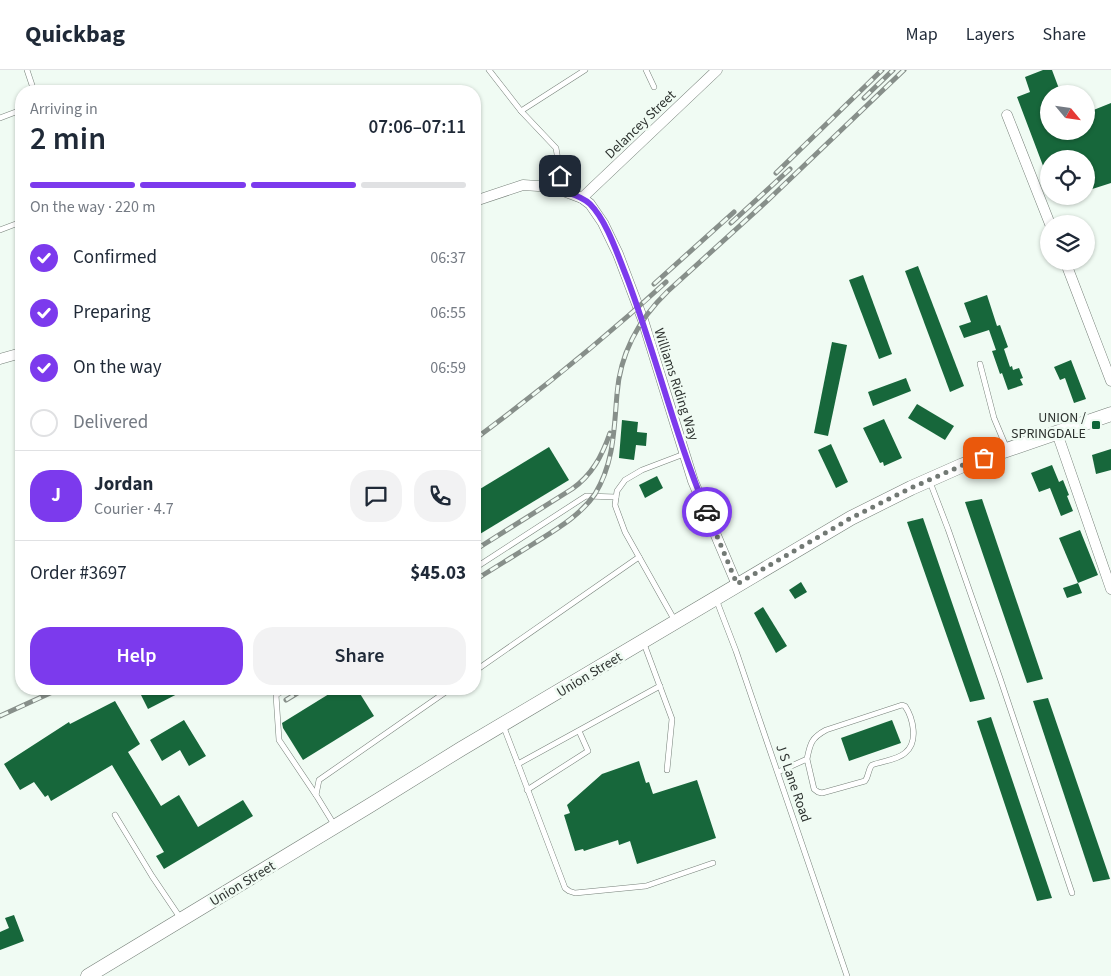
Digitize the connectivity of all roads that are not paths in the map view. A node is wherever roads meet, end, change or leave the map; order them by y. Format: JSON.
{"nodes":[{"id":1,"x":27,"y":70,"type":"edge"},
{"id":2,"x":489,"y":70,"type":"edge"},
{"id":3,"x":585,"y":70,"type":"edge"},
{"id":4,"x":646,"y":70,"type":"edge"},
{"id":5,"x":717,"y":70,"type":"edge"},
{"id":6,"x":32,"y":85,"type":"edge"},
{"id":7,"x":654,"y":87,"type":"dead end"},
{"id":8,"x":521,"y":111,"type":"junction"},
{"id":9,"x":15,"y":112,"type":"edge"},
{"id":10,"x":1007,"y":115,"type":"dead end"},
{"id":11,"x":0,"y":118,"type":"edge"},
{"id":12,"x":563,"y":191,"type":"junction"},
{"id":13,"x":582,"y":198,"type":"junction"},
{"id":14,"x":481,"y":200,"type":"edge"},
{"id":15,"x":1046,"y":215,"type":"edge"},
{"id":16,"x":15,"y":224,"type":"edge"},
{"id":17,"x":0,"y":230,"type":"edge"},
{"id":18,"x":1068,"y":270,"type":"edge"},
{"id":19,"x":15,"y":354,"type":"edge"},
{"id":20,"x":0,"y":360,"type":"edge"},
{"id":21,"x":980,"y":364,"type":"dead end"},
{"id":22,"x":1111,"y":381,"type":"edge"},
{"id":23,"x":1111,"y":414,"type":"edge"},
{"id":24,"x":1057,"y":433,"type":"junction"},
{"id":25,"x":1007,"y":450,"type":"junction"},
{"id":26,"x":685,"y":453,"type":"junction"},
{"id":27,"x":929,"y":481,"type":"junction"},
{"id":28,"x":616,"y":497,"type":"junction"},
{"id":29,"x":639,"y":557,"type":"junction"},
{"id":30,"x":481,"y":564,"type":"edge"},
{"id":31,"x":737,"y":584,"type":"junction"},
{"id":32,"x":1111,"y":589,"type":"edge"},
{"id":33,"x":716,"y":598,"type":"junction"},
{"id":34,"x":676,"y":622,"type":"junction"},
{"id":35,"x":643,"y":641,"type":"junction"},
{"id":36,"x":481,"y":667,"type":"edge"},
{"id":37,"x":660,"y":686,"type":"junction"},
{"id":38,"x":277,"y":695,"type":"edge"},
{"id":39,"x":441,"y":695,"type":"edge"},
{"id":40,"x":502,"y":725,"type":"junction"},
{"id":41,"x":579,"y":730,"type":"junction"},
{"id":42,"x":807,"y":759,"type":"junction"},
{"id":43,"x":518,"y":764,"type":"junction"},
{"id":44,"x":668,"y":770,"type":"dead end"},
{"id":45,"x":778,"y":772,"type":"junction"},
{"id":46,"x":527,"y":790,"type":"junction"},
{"id":47,"x":316,"y":795,"type":"junction"},
{"id":48,"x":115,"y":814,"type":"dead end"},
{"id":49,"x":335,"y":827,"type":"junction"},
{"id":50,"x":713,"y":863,"type":"dead end"},
{"id":51,"x":1072,"y":893,"type":"dead end"},
{"id":52,"x":181,"y":920,"type":"junction"},
{"id":53,"x":88,"y":976,"type":"edge"},
{"id":54,"x":847,"y":976,"type":"edge"}],
"edges":[{"from":1,"to":6,"type":"lane"},
{"from":2,"to":8,"type":"lane"},
{"from":3,"to":8,"type":"lane"},
{"from":4,"to":7,"type":"lane"},
{"from":5,"to":13,"type":"street","name":"Delancey Street"},
{"from":8,"to":12,"type":"lane"},
{"from":9,"to":11,"type":"lane"},
{"from":10,"to":15,"type":"street"},
{"from":12,"to":13,"type":"street"},
{"from":12,"to":14,"type":"street"},
{"from":13,"to":26,"type":"street","name":"Williams Riding Way"},
{"from":16,"to":17,"type":"lane"},
{"from":18,"to":22,"type":"street"},
{"from":19,"to":20,"type":"street"},
{"from":21,"to":25,"type":"lane"},
{"from":23,"to":24,"type":"main road","name":"Union Street"},
{"from":24,"to":25,"type":"main road","name":"Union Street"},
{"from":24,"to":32,"type":"street"},
{"from":25,"to":27,"type":"main road","name":"Union Street"},
{"from":26,"to":28,"type":"lane"},
{"from":26,"to":31,"type":"street","name":"Williams Riding Way"},
{"from":27,"to":31,"type":"main road","name":"Union Street"},
{"from":27,"to":51,"type":"lane"},
{"from":28,"to":29,"type":"lane"},
{"from":28,"to":30,"type":"lane"},
{"from":29,"to":34,"type":"lane"},
{"from":29,"to":36,"type":"lane"},
{"from":31,"to":33,"type":"main road","name":"Union Street"},
{"from":33,"to":34,"type":"main road","name":"Union Street"},
{"from":33,"to":45,"type":"lane","name":"J S Lane Road"},
{"from":34,"to":35,"type":"main road","name":"Union Street"},
{"from":35,"to":37,"type":"lane"},
{"from":35,"to":40,"type":"main road","name":"Union Street"},
{"from":37,"to":41,"type":"lane"},
{"from":37,"to":44,"type":"lane"},
{"from":38,"to":47,"type":"lane"},
{"from":39,"to":47,"type":"lane"},
{"from":40,"to":43,"type":"lane"},
{"from":40,"to":49,"type":"main road","name":"Union Street"},
{"from":41,"to":43,"type":"lane"},
{"from":41,"to":46,"type":"lane"},
{"from":42,"to":42,"type":"lane"},
{"from":42,"to":45,"type":"lane"},
{"from":43,"to":46,"type":"lane"},
{"from":45,"to":54,"type":"lane","name":"J S Lane Road"},
{"from":46,"to":50,"type":"lane"},
{"from":47,"to":49,"type":"lane"},
{"from":48,"to":52,"type":"lane"},
{"from":49,"to":52,"type":"main road","name":"Union Street"},
{"from":52,"to":53,"type":"main road","name":"Union Street"}]}
